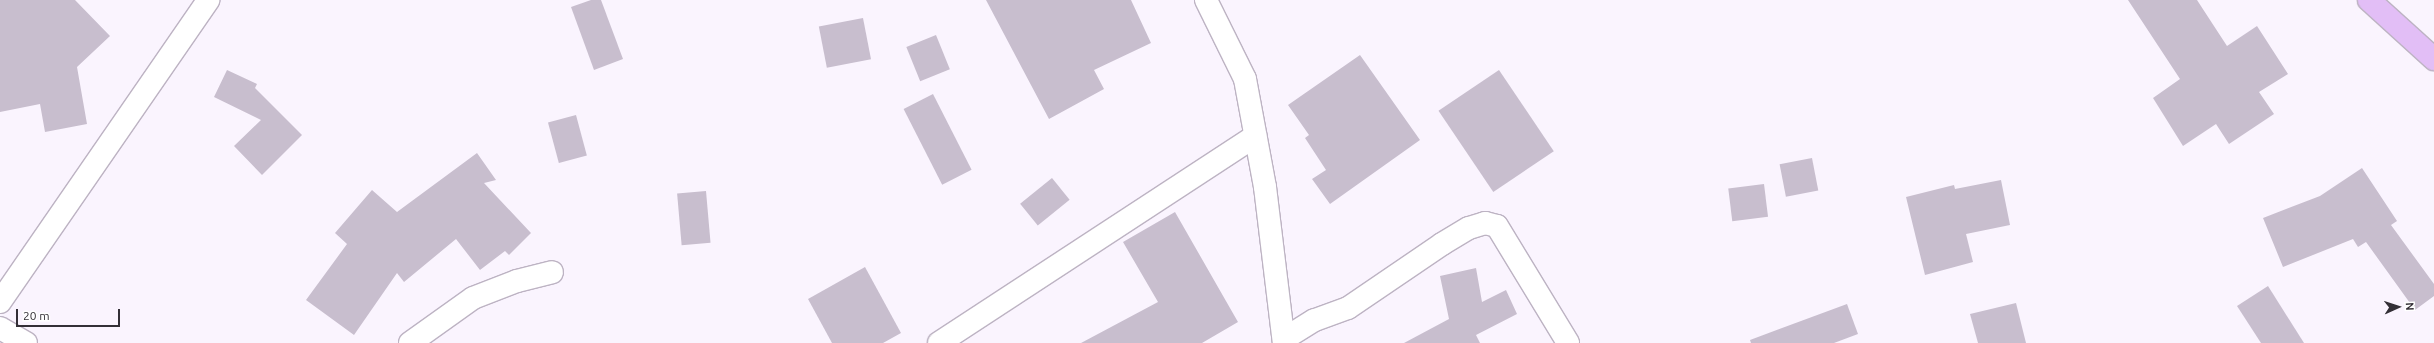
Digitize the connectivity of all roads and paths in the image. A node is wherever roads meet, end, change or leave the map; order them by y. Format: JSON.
{"nodes":[{"id":1,"x":208,"y":0,"type":"edge"},
{"id":2,"x":1206,"y":0,"type":"edge"},
{"id":3,"x":2369,"y":0,"type":"edge"},
{"id":4,"x":2434,"y":59,"type":"edge"},
{"id":5,"x":1255,"y":136,"type":"junction"},
{"id":6,"x":552,"y":272,"type":"dead end"},
{"id":7,"x":0,"y":302,"type":"edge"},
{"id":8,"x":0,"y":328,"type":"edge"},
{"id":9,"x":1284,"y":341,"type":"edge"},
{"id":10,"x":26,"y":343,"type":"edge"},
{"id":11,"x":410,"y":343,"type":"edge"},
{"id":12,"x":939,"y":343,"type":"edge"},
{"id":13,"x":1568,"y":343,"type":"edge"}],
"edges":[{"from":1,"to":7,"type":"street"},
{"from":2,"to":5,"type":"street"},
{"from":3,"to":4,"type":"main road"},
{"from":5,"to":9,"type":"street"},
{"from":5,"to":12,"type":"street"},
{"from":6,"to":11,"type":"street"},
{"from":8,"to":10,"type":"street"},
{"from":9,"to":13,"type":"street"}]}
